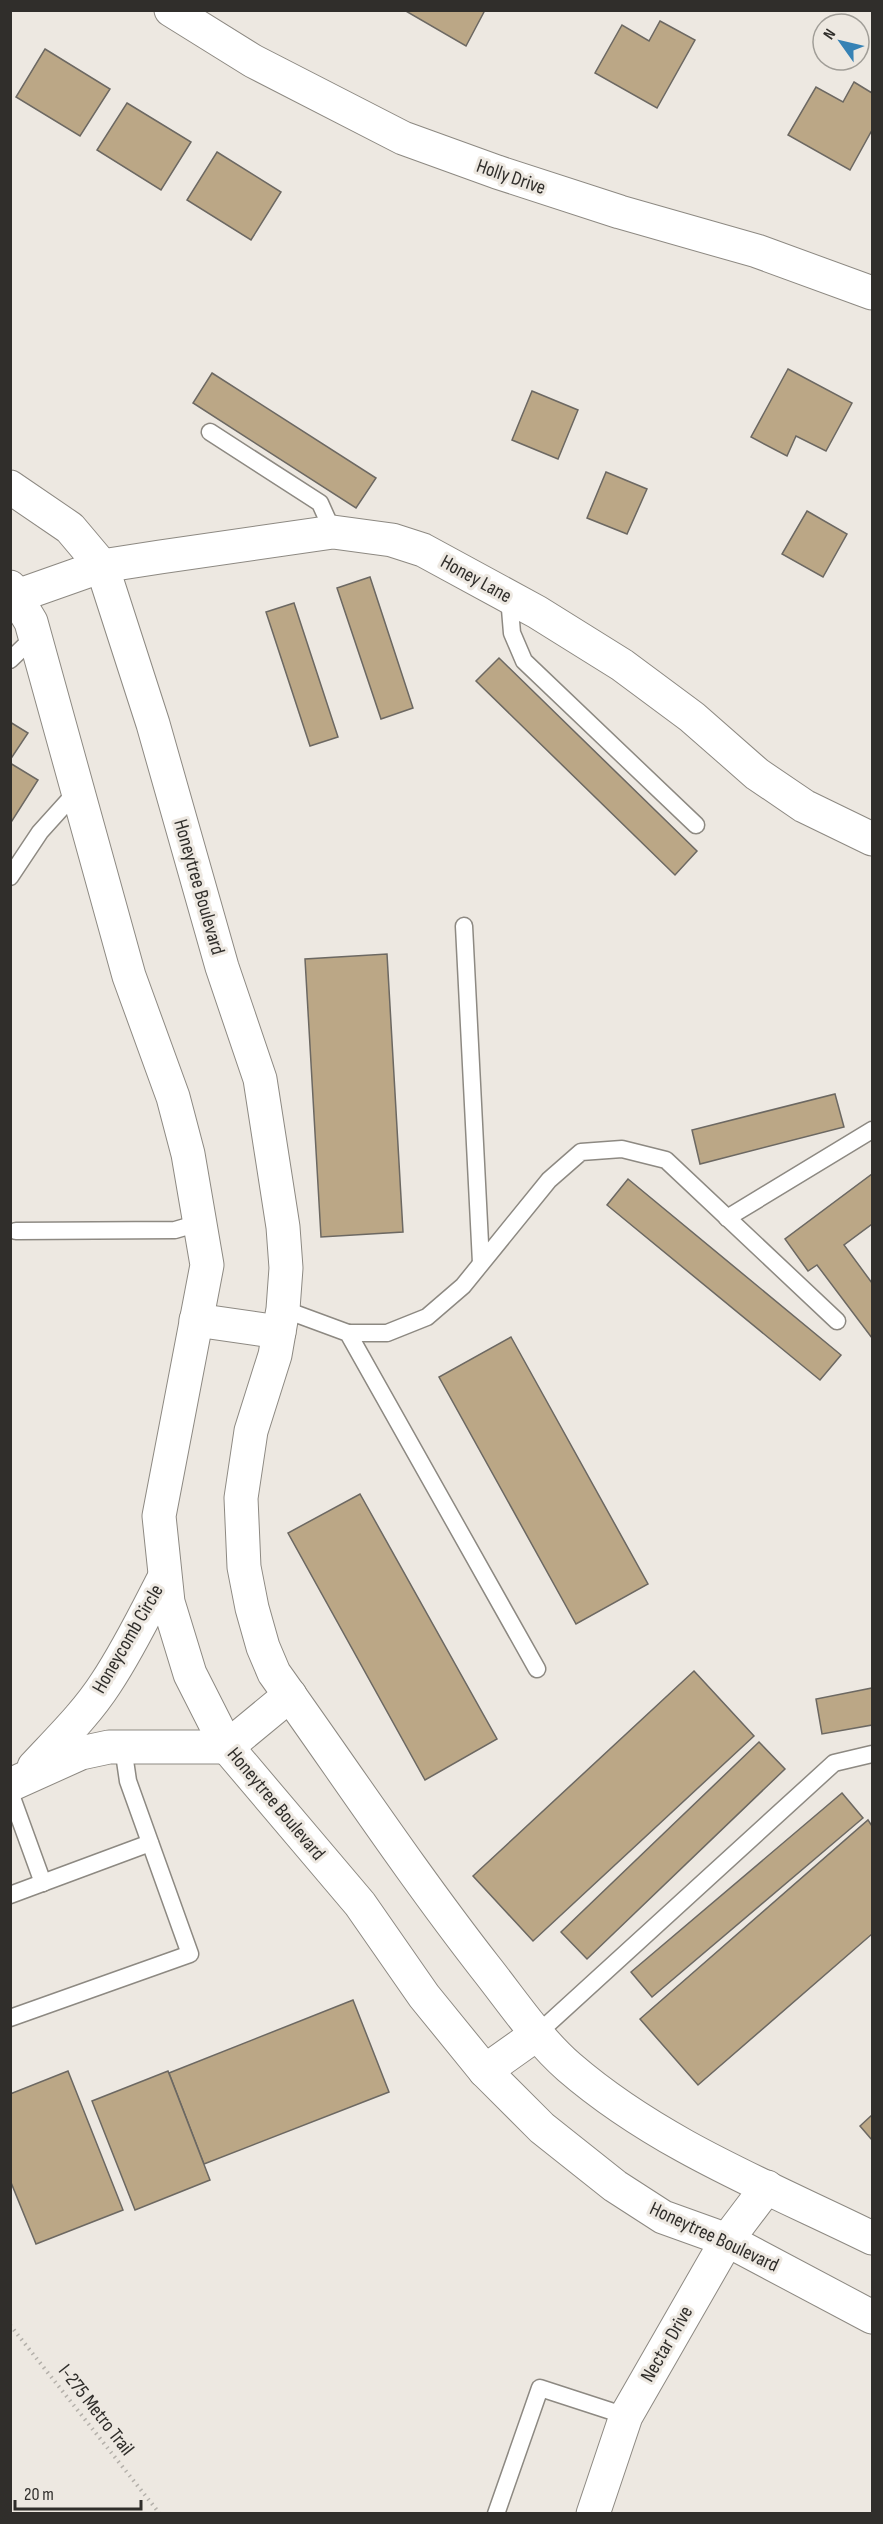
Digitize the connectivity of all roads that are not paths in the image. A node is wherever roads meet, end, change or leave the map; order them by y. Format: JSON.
{"nodes":[{"id":1,"x":171,"y":10,"type":"edge"},
{"id":2,"x":873,"y":293,"type":"edge"},
{"id":3,"x":210,"y":432,"type":"dead end"},
{"id":4,"x":10,"y":487,"type":"edge"},
{"id":5,"x":333,"y":532,"type":"junction"},
{"id":6,"x":102,"y":566,"type":"junction"},
{"id":7,"x":14,"y":592,"type":"edge"},
{"id":8,"x":509,"y":597,"type":"junction"},
{"id":9,"x":35,"y":636,"type":"junction"},
{"id":10,"x":10,"y":660,"type":"edge"},
{"id":11,"x":77,"y":791,"type":"junction"},
{"id":12,"x":696,"y":825,"type":"dead end"},
{"id":13,"x":873,"y":839,"type":"edge"},
{"id":14,"x":10,"y":878,"type":"edge"},
{"id":15,"x":464,"y":926,"type":"dead end"},
{"id":16,"x":873,"y":1130,"type":"edge"},
{"id":17,"x":727,"y":1218,"type":"junction"},
{"id":18,"x":200,"y":1223,"type":"junction"},
{"id":19,"x":16,"y":1231,"type":"dead end"},
{"id":20,"x":480,"y":1263,"type":"junction"},
{"id":21,"x":196,"y":1320,"type":"junction"},
{"id":22,"x":281,"y":1320,"type":"junction"},
{"id":23,"x":837,"y":1321,"type":"dead end"},
{"id":24,"x":348,"y":1333,"type":"junction"},
{"id":25,"x":164,"y":1578,"type":"junction"},
{"id":26,"x":537,"y":1669,"type":"dead end"},
{"id":27,"x":291,"y":1695,"type":"junction"},
{"id":28,"x":123,"y":1747,"type":"junction"},
{"id":29,"x":227,"y":1747,"type":"junction"},
{"id":30,"x":873,"y":1754,"type":"edge"},
{"id":31,"x":14,"y":1786,"type":"edge"},
{"id":32,"x":150,"y":1843,"type":"junction"},
{"id":33,"x":43,"y":1883,"type":"junction"},
{"id":34,"x":10,"y":1895,"type":"edge"},
{"id":35,"x":10,"y":2018,"type":"edge"},
{"id":36,"x":537,"y":2034,"type":"junction"},
{"id":37,"x":485,"y":2071,"type":"junction"},
{"id":38,"x":767,"y":2187,"type":"junction"},
{"id":39,"x":873,"y":2238,"type":"edge"},
{"id":40,"x":727,"y":2240,"type":"junction"},
{"id":41,"x":873,"y":2317,"type":"edge"},
{"id":42,"x":626,"y":2416,"type":"junction"},
{"id":43,"x":496,"y":2514,"type":"edge"},
{"id":44,"x":593,"y":2514,"type":"edge"}],
"edges":[{"from":1,"to":2,"type":"street","name":"Holly Drive"},
{"from":3,"to":5,"type":"lane"},
{"from":4,"to":6,"type":"street","name":"Honeytree Boulevard"},
{"from":5,"to":6,"type":"street","name":"Honey Lane"},
{"from":5,"to":8,"type":"street","name":"Honey Lane"},
{"from":6,"to":7,"type":"street","name":"Honey Lane"},
{"from":6,"to":22,"type":"street","name":"Honeytree Boulevard"},
{"from":7,"to":9,"type":"street","name":"Honeytree Boulevard"},
{"from":8,"to":12,"type":"lane"},
{"from":8,"to":13,"type":"street","name":"Honey Lane"},
{"from":9,"to":10,"type":"lane"},
{"from":9,"to":11,"type":"street","name":"Honeytree Boulevard"},
{"from":11,"to":14,"type":"lane"},
{"from":11,"to":18,"type":"street","name":"Honeytree Boulevard"},
{"from":15,"to":20,"type":"lane"},
{"from":16,"to":17,"type":"lane"},
{"from":17,"to":20,"type":"lane"},
{"from":17,"to":23,"type":"lane"},
{"from":18,"to":19,"type":"lane"},
{"from":18,"to":21,"type":"street","name":"Honeytree Boulevard"},
{"from":20,"to":24,"type":"lane"},
{"from":21,"to":22,"type":"street"},
{"from":21,"to":25,"type":"street","name":"Honeytree Boulevard"},
{"from":22,"to":24,"type":"lane"},
{"from":22,"to":27,"type":"street","name":"Honeytree Boulevard"},
{"from":24,"to":26,"type":"lane"},
{"from":25,"to":29,"type":"street","name":"Honeytree Boulevard"},
{"from":25,"to":31,"type":"street","name":"Honeycomb Circle"},
{"from":27,"to":29,"type":"street"},
{"from":27,"to":36,"type":"street","name":"Honeytree Boulevard"},
{"from":28,"to":29,"type":"street"},
{"from":28,"to":31,"type":"street"},
{"from":28,"to":32,"type":"lane"},
{"from":29,"to":37,"type":"street","name":"Honeytree Boulevard"},
{"from":30,"to":36,"type":"lane"},
{"from":31,"to":33,"type":"lane"},
{"from":32,"to":33,"type":"lane"},
{"from":32,"to":35,"type":"lane"},
{"from":33,"to":34,"type":"lane"},
{"from":36,"to":37,"type":"street"},
{"from":36,"to":38,"type":"street","name":"Honeytree Boulevard"},
{"from":37,"to":40,"type":"street","name":"Honeytree Boulevard"},
{"from":38,"to":39,"type":"street","name":"Honeytree Boulevard"},
{"from":38,"to":40,"type":"street","name":"Nectar Drive"},
{"from":40,"to":41,"type":"street","name":"Honeytree Boulevard"},
{"from":40,"to":42,"type":"street","name":"Nectar Drive"},
{"from":42,"to":43,"type":"lane"},
{"from":42,"to":44,"type":"street","name":"Nectar Drive"}]}
